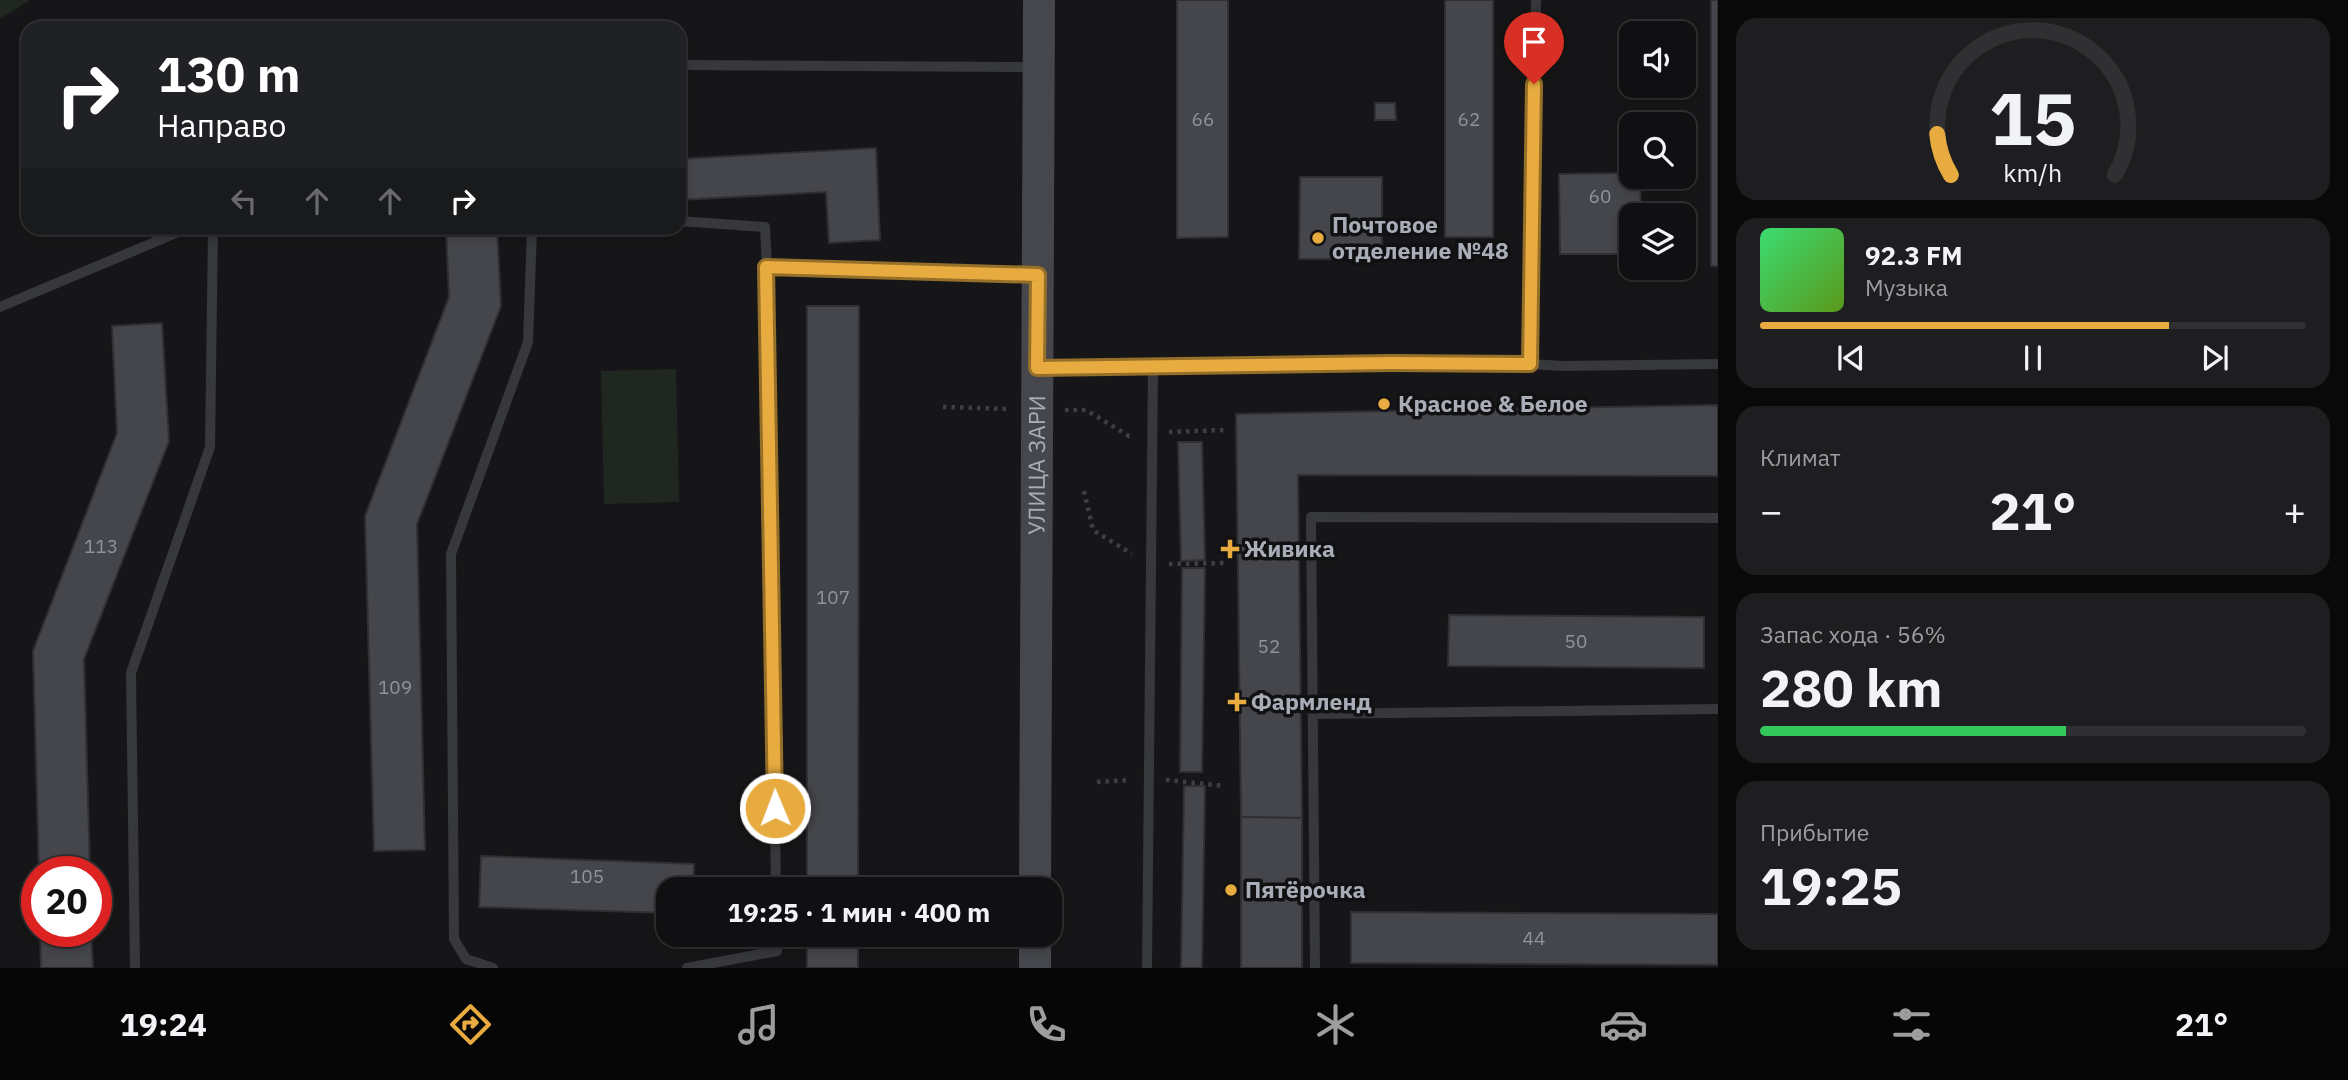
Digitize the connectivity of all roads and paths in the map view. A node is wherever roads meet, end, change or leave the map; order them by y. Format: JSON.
{"nodes":[{"id":1,"x":1039,"y":0,"type":"edge"},
{"id":2,"x":1536,"y":0,"type":"edge"},
{"id":3,"x":686,"y":65,"type":"edge"},
{"id":4,"x":1038,"y":67,"type":"junction"},
{"id":5,"x":686,"y":221,"type":"edge"},
{"id":6,"x":171,"y":235,"type":"edge"},
{"id":7,"x":213,"y":235,"type":"edge"},
{"id":8,"x":532,"y":235,"type":"edge"},
{"id":9,"x":766,"y":267,"type":"junction"},
{"id":10,"x":1038,"y":275,"type":"junction"},
{"id":11,"x":0,"y":307,"type":"edge"},
{"id":12,"x":1530,"y":364,"type":"junction"},
{"id":13,"x":1718,"y":364,"type":"edge"},
{"id":14,"x":1153,"y":366,"type":"junction"},
{"id":15,"x":1037,"y":368,"type":"junction"},
{"id":16,"x":943,"y":407,"type":"dead end"},
{"id":17,"x":1037,"y":410,"type":"junction"},
{"id":18,"x":1224,"y":430,"type":"dead end"},
{"id":19,"x":1153,"y":433,"type":"junction"},
{"id":20,"x":1718,"y":518,"type":"edge"},
{"id":21,"x":1718,"y":709,"type":"edge"},
{"id":22,"x":1313,"y":714,"type":"junction"},
{"id":23,"x":776,"y":877,"type":"edge"},
{"id":24,"x":1035,"y":877,"type":"edge"},
{"id":25,"x":777,"y":947,"type":"edge"},
{"id":26,"x":1035,"y":947,"type":"edge"},
{"id":27,"x":135,"y":968,"type":"edge"},
{"id":28,"x":493,"y":968,"type":"edge"},
{"id":29,"x":687,"y":968,"type":"edge"},
{"id":30,"x":1035,"y":968,"type":"edge"},
{"id":31,"x":1147,"y":968,"type":"edge"},
{"id":32,"x":1315,"y":968,"type":"edge"}],
"edges":[{"from":1,"to":4,"type":"street","name":"УЛИЦА ЗАРИ"},
{"from":2,"to":12,"type":"lane"},
{"from":3,"to":4,"type":"lane"},
{"from":4,"to":10,"type":"street","name":"УЛИЦА ЗАРИ"},
{"from":5,"to":9,"type":"lane"},
{"from":6,"to":11,"type":"lane"},
{"from":7,"to":27,"type":"lane"},
{"from":8,"to":28,"type":"lane"},
{"from":9,"to":10,"type":"lane"},
{"from":9,"to":23,"type":"lane"},
{"from":10,"to":15,"type":"street","name":"УЛИЦА ЗАРИ"},
{"from":12,"to":13,"type":"lane"},
{"from":12,"to":14,"type":"lane"},
{"from":14,"to":15,"type":"lane"},
{"from":14,"to":19,"type":"lane"},
{"from":15,"to":17,"type":"street","name":"УЛИЦА ЗАРИ"},
{"from":16,"to":17,"type":"path"},
{"from":17,"to":19,"type":"path"},
{"from":17,"to":24,"type":"street","name":"УЛИЦА ЗАРИ"},
{"from":18,"to":19,"type":"path"},
{"from":19,"to":31,"type":"lane"},
{"from":20,"to":22,"type":"lane"},
{"from":21,"to":22,"type":"lane"},
{"from":22,"to":32,"type":"lane"},
{"from":25,"to":29,"type":"lane"},
{"from":26,"to":30,"type":"street"}]}
